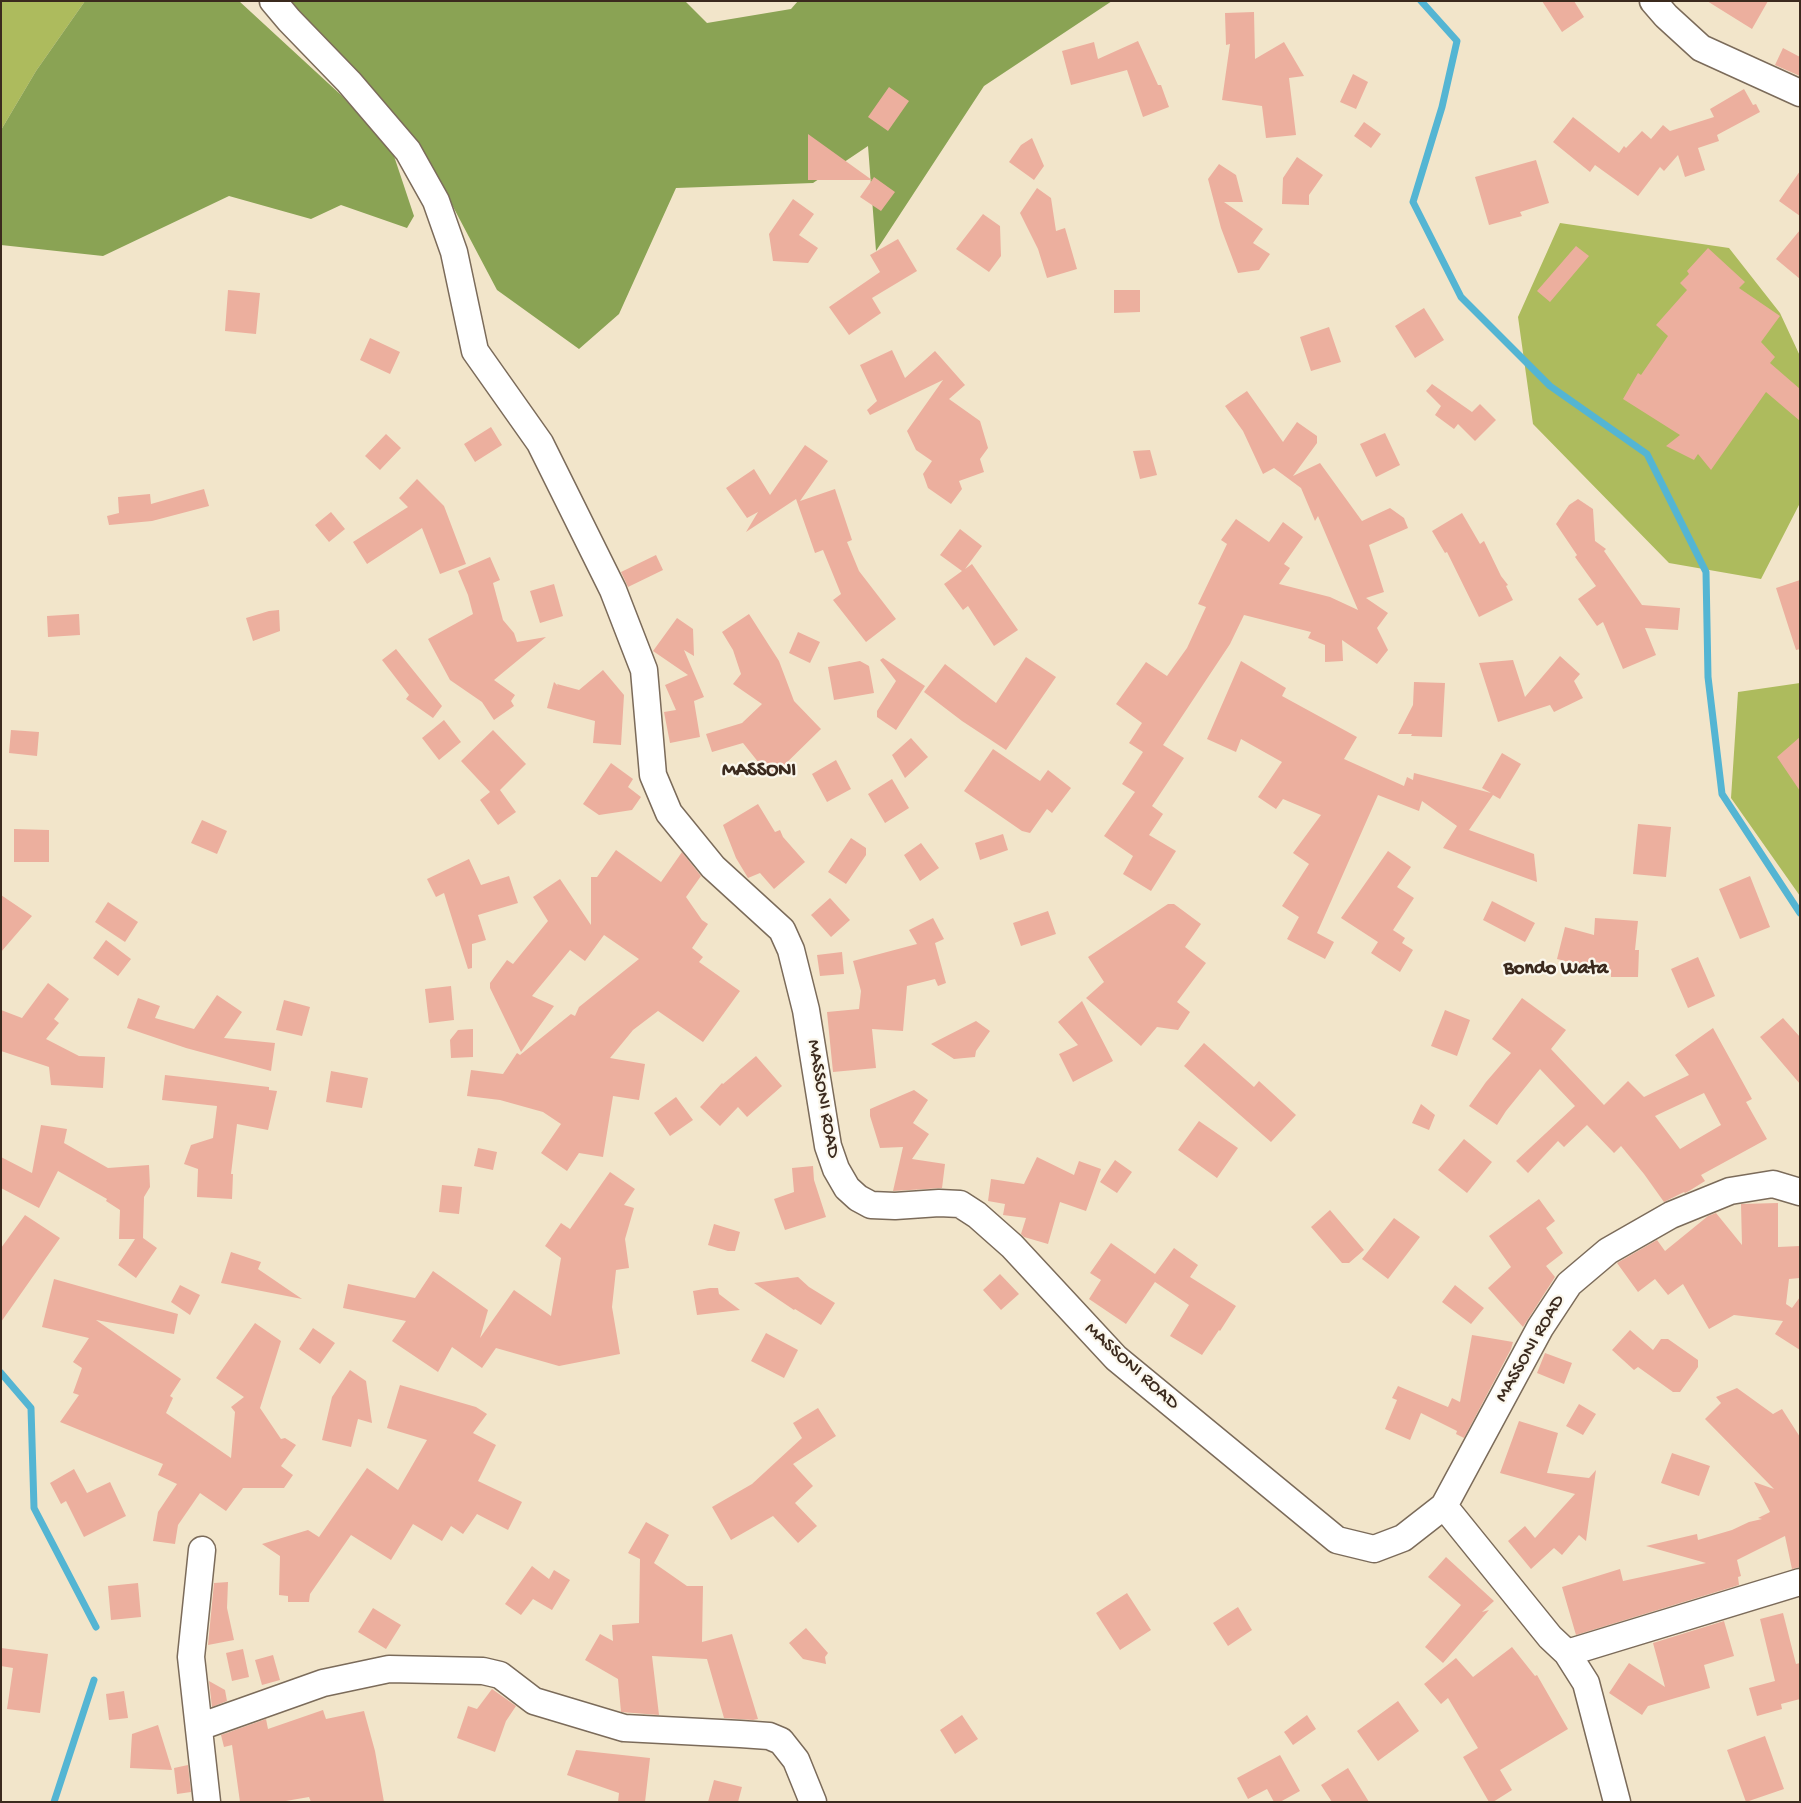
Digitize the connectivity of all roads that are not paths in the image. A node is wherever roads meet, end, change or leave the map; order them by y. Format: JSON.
{"nodes":[{"id":1,"x":273,"y":1,"type":"edge"},
{"id":2,"x":1653,"y":1,"type":"edge"},
{"id":3,"x":1800,"y":93,"type":"edge"},
{"id":4,"x":1800,"y":1192,"type":"edge"},
{"id":5,"x":1444,"y":1506,"type":"junction"},
{"id":6,"x":202,"y":1550,"type":"dead end"},
{"id":7,"x":1800,"y":1582,"type":"edge"},
{"id":8,"x":1567,"y":1653,"type":"junction"},
{"id":9,"x":199,"y":1727,"type":"junction"},
{"id":10,"x":207,"y":1802,"type":"edge"},
{"id":11,"x":812,"y":1802,"type":"edge"},
{"id":12,"x":1617,"y":1802,"type":"edge"}],
"edges":[{"from":1,"to":5,"type":"street","name":"MASSONI ROAD"},
{"from":2,"to":3,"type":"street"},
{"from":4,"to":5,"type":"street","name":"MASSONI ROAD"},
{"from":5,"to":8,"type":"street"},
{"from":6,"to":9,"type":"street"},
{"from":7,"to":8,"type":"street"},
{"from":8,"to":12,"type":"street"},
{"from":9,"to":10,"type":"street"},
{"from":9,"to":11,"type":"street"}]}
